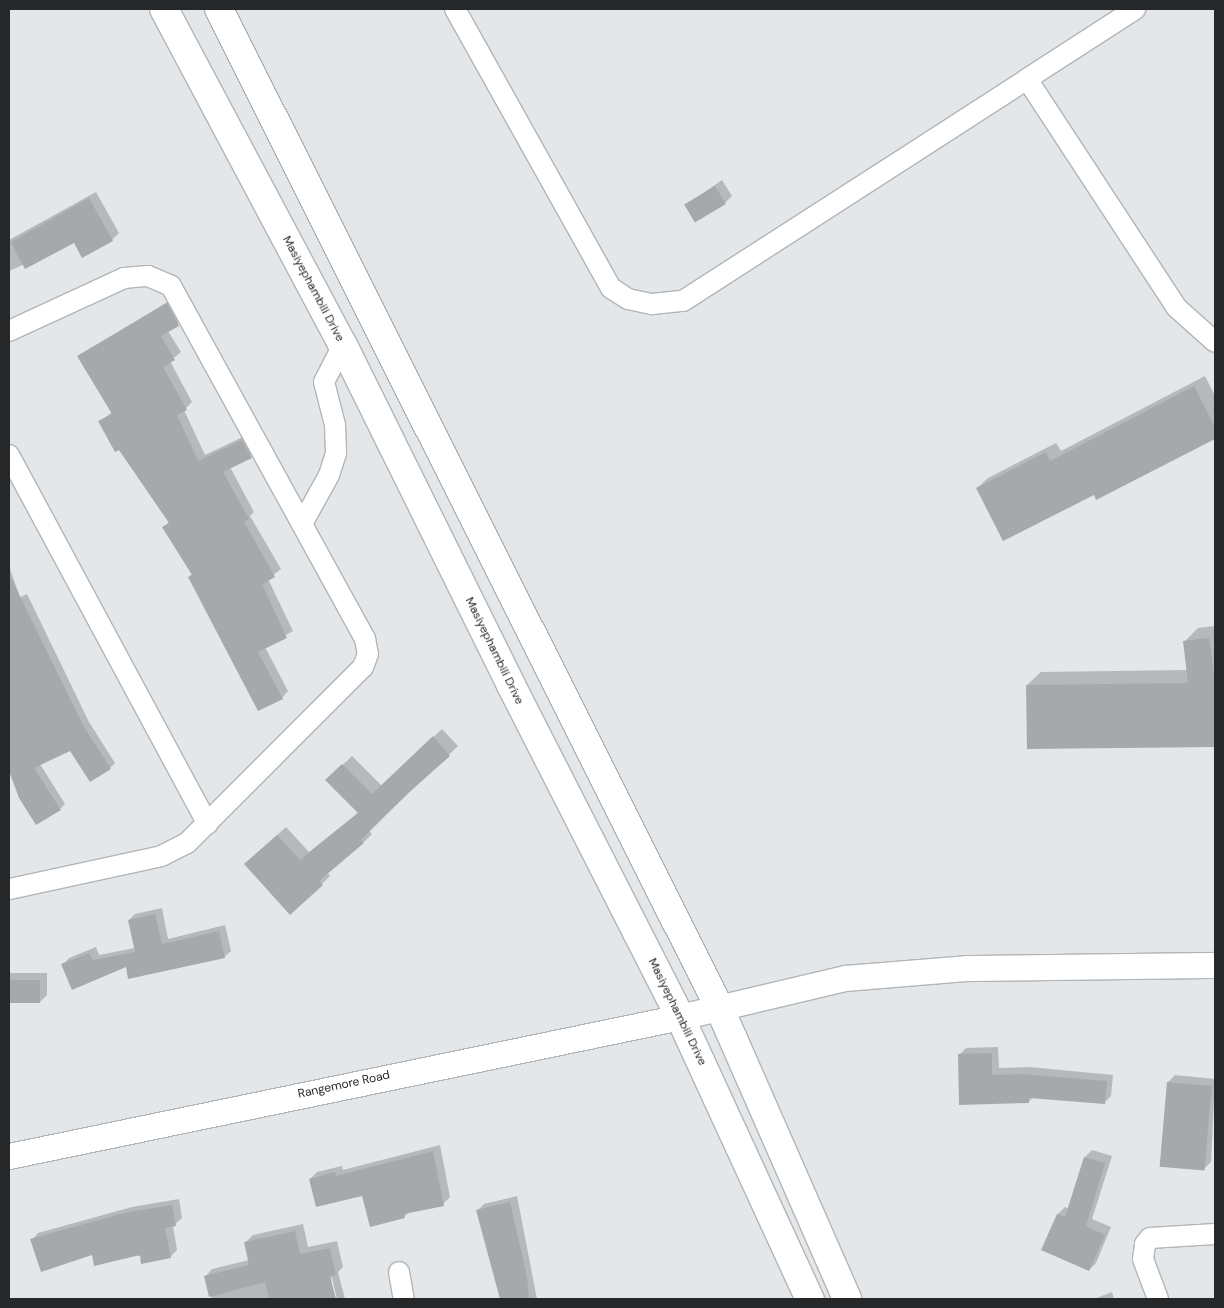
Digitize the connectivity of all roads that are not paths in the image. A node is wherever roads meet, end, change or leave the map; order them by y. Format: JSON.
{"nodes":[{"id":1,"x":164,"y":9,"type":"edge"},
{"id":2,"x":219,"y":9,"type":"edge"},
{"id":3,"x":455,"y":9,"type":"edge"},
{"id":4,"x":1135,"y":9,"type":"edge"},
{"id":5,"x":1027,"y":79,"type":"junction"},
{"id":6,"x":9,"y":331,"type":"edge"},
{"id":7,"x":1215,"y":342,"type":"edge"},
{"id":8,"x":343,"y":345,"type":"junction"},
{"id":9,"x":9,"y":455,"type":"edge"},
{"id":10,"x":302,"y":524,"type":"junction"},
{"id":11,"x":208,"y":824,"type":"junction"},
{"id":12,"x":9,"y":889,"type":"edge"},
{"id":13,"x":1215,"y":965,"type":"edge"},
{"id":14,"x":719,"y":1007,"type":"junction"},
{"id":15,"x":680,"y":1016,"type":"junction"},
{"id":16,"x":9,"y":1156,"type":"edge"},
{"id":17,"x":1215,"y":1234,"type":"edge"},
{"id":18,"x":399,"y":1272,"type":"dead end"},
{"id":19,"x":404,"y":1299,"type":"edge"},
{"id":20,"x":810,"y":1299,"type":"edge"},
{"id":21,"x":847,"y":1299,"type":"edge"},
{"id":22,"x":1158,"y":1299,"type":"edge"}],
"edges":[{"from":1,"to":8,"type":"main road","name":"Masiyephambili Drive"},
{"from":2,"to":14,"type":"main road"},
{"from":3,"to":5,"type":"street"},
{"from":4,"to":5,"type":"street"},
{"from":5,"to":7,"type":"street"},
{"from":6,"to":10,"type":"street"},
{"from":8,"to":10,"type":"street"},
{"from":8,"to":15,"type":"main road","name":"Masiyephambili Drive"},
{"from":9,"to":11,"type":"street"},
{"from":10,"to":11,"type":"street"},
{"from":11,"to":12,"type":"street"},
{"from":13,"to":14,"type":"street","name":"Rangemore Road"},
{"from":14,"to":15,"type":"street","name":"Rangemore Road"},
{"from":14,"to":21,"type":"main road"},
{"from":15,"to":16,"type":"street","name":"Rangemore Road"},
{"from":15,"to":20,"type":"main road","name":"Masiyephambili Drive"},
{"from":17,"to":22,"type":"street"},
{"from":18,"to":19,"type":"street"}]}
